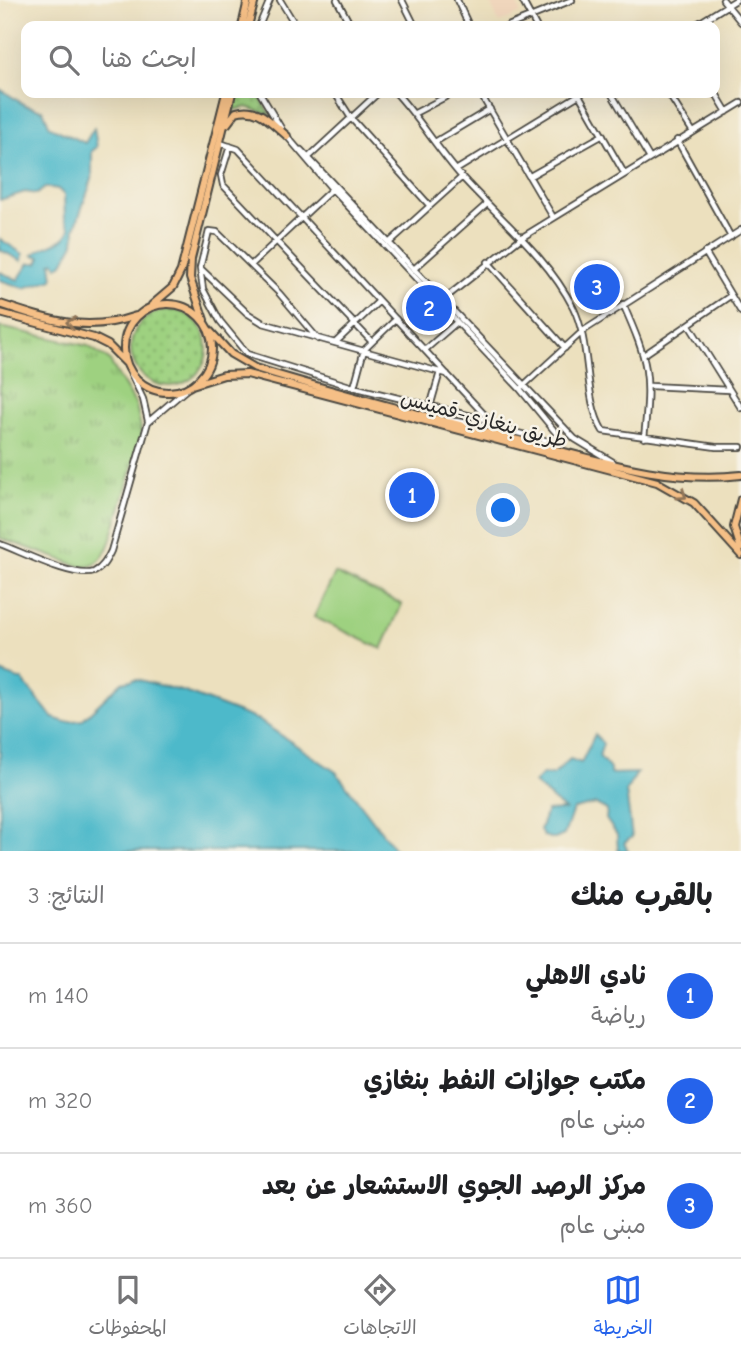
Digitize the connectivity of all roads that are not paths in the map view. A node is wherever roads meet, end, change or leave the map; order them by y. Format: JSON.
{"nodes":[{"id":1,"x":248,"y":0,"type":"edge"},
{"id":2,"x":255,"y":0,"type":"edge"},
{"id":3,"x":270,"y":0,"type":"edge"},
{"id":4,"x":280,"y":0,"type":"edge"},
{"id":5,"x":337,"y":0,"type":"edge"},
{"id":6,"x":402,"y":0,"type":"edge"},
{"id":7,"x":457,"y":0,"type":"edge"},
{"id":8,"x":522,"y":0,"type":"edge"},
{"id":9,"x":572,"y":0,"type":"edge"},
{"id":10,"x":723,"y":0,"type":"edge"},
{"id":11,"x":736,"y":0,"type":"edge"},
{"id":12,"x":727,"y":5,"type":"junction"},
{"id":13,"x":530,"y":17,"type":"junction"},
{"id":14,"x":243,"y":21,"type":"edge"},
{"id":15,"x":249,"y":21,"type":"edge"},
{"id":16,"x":261,"y":21,"type":"edge"},
{"id":17,"x":293,"y":21,"type":"edge"},
{"id":18,"x":348,"y":21,"type":"edge"},
{"id":19,"x":412,"y":21,"type":"edge"},
{"id":20,"x":466,"y":21,"type":"edge"},
{"id":21,"x":520,"y":21,"type":"edge"},
{"id":22,"x":533,"y":21,"type":"edge"},
{"id":23,"x":702,"y":21,"type":"edge"},
{"id":24,"x":741,"y":22,"type":"edge"},
{"id":25,"x":225,"y":98,"type":"edge"},
{"id":26,"x":231,"y":98,"type":"edge"},
{"id":27,"x":263,"y":98,"type":"edge"},
{"id":28,"x":338,"y":98,"type":"edge"},
{"id":29,"x":373,"y":98,"type":"edge"},
{"id":30,"x":402,"y":98,"type":"edge"},
{"id":31,"x":444,"y":98,"type":"edge"},
{"id":32,"x":483,"y":98,"type":"edge"},
{"id":33,"x":571,"y":98,"type":"edge"},
{"id":34,"x":582,"y":98,"type":"edge"},
{"id":35,"x":614,"y":98,"type":"edge"},
{"id":36,"x":671,"y":98,"type":"edge"},
{"id":37,"x":719,"y":98,"type":"edge"},
{"id":38,"x":741,"y":103,"type":"edge"},
{"id":39,"x":490,"y":109,"type":"junction"},
{"id":40,"x":727,"y":112,"type":"junction"},
{"id":41,"x":415,"y":113,"type":"junction"},
{"id":42,"x":351,"y":118,"type":"junction"},
{"id":43,"x":693,"y":132,"type":"junction"},
{"id":44,"x":603,"y":135,"type":"junction"},
{"id":45,"x":287,"y":136,"type":"junction"},
{"id":46,"x":505,"y":138,"type":"junction"},
{"id":47,"x":221,"y":139,"type":"junction"},
{"id":48,"x":677,"y":140,"type":"junction"},
{"id":49,"x":435,"y":142,"type":"junction"},
{"id":50,"x":230,"y":146,"type":"junction"},
{"id":51,"x":300,"y":149,"type":"junction"},
{"id":52,"x":310,"y":156,"type":"junction"},
{"id":53,"x":649,"y":157,"type":"junction"},
{"id":54,"x":456,"y":170,"type":"junction"},
{"id":55,"x":624,"y":173,"type":"junction"},
{"id":56,"x":530,"y":176,"type":"junction"},
{"id":57,"x":462,"y":177,"type":"junction"},
{"id":58,"x":332,"y":189,"type":"junction"},
{"id":59,"x":487,"y":204,"type":"junction"},
{"id":60,"x":430,"y":206,"type":"junction"},
{"id":61,"x":553,"y":217,"type":"junction"},
{"id":62,"x":300,"y":218,"type":"junction"},
{"id":63,"x":373,"y":222,"type":"junction"},
{"id":64,"x":367,"y":226,"type":"junction"},
{"id":65,"x":741,"y":230,"type":"edge"},
{"id":66,"x":381,"y":231,"type":"junction"},
{"id":67,"x":376,"y":236,"type":"junction"},
{"id":68,"x":731,"y":237,"type":"junction"},
{"id":69,"x":521,"y":238,"type":"junction"},
{"id":70,"x":275,"y":241,"type":"junction"},
{"id":71,"x":390,"y":242,"type":"junction"},
{"id":72,"x":705,"y":252,"type":"junction"},
{"id":73,"x":488,"y":262,"type":"junction"},
{"id":74,"x":251,"y":265,"type":"junction"},
{"id":75,"x":200,"y":268,"type":"junction"},
{"id":76,"x":415,"y":268,"type":"junction"},
{"id":77,"x":730,"y":296,"type":"junction"},
{"id":78,"x":444,"y":299,"type":"junction"},
{"id":79,"x":379,"y":300,"type":"junction"},
{"id":80,"x":0,"y":304,"type":"edge"},
{"id":81,"x":623,"y":304,"type":"junction"},
{"id":82,"x":146,"y":309,"type":"junction"},
{"id":83,"x":741,"y":312,"type":"edge"},
{"id":84,"x":0,"y":313,"type":"edge"},
{"id":85,"x":138,"y":315,"type":"junction"},
{"id":86,"x":396,"y":318,"type":"junction"},
{"id":87,"x":457,"y":321,"type":"junction"},
{"id":88,"x":690,"y":324,"type":"junction"},
{"id":89,"x":355,"y":325,"type":"junction"},
{"id":90,"x":207,"y":327,"type":"junction"},
{"id":91,"x":583,"y":331,"type":"junction"},
{"id":92,"x":318,"y":339,"type":"junction"},
{"id":93,"x":372,"y":342,"type":"junction"},
{"id":94,"x":335,"y":343,"type":"junction"},
{"id":95,"x":565,"y":348,"type":"junction"},
{"id":96,"x":426,"y":350,"type":"junction"},
{"id":97,"x":364,"y":351,"type":"junction"},
{"id":98,"x":645,"y":354,"type":"junction"},
{"id":99,"x":126,"y":363,"type":"junction"},
{"id":100,"x":130,"y":372,"type":"junction"},
{"id":101,"x":440,"y":372,"type":"junction"},
{"id":102,"x":447,"y":374,"type":"junction"},
{"id":103,"x":650,"y":386,"type":"junction"},
{"id":104,"x":190,"y":387,"type":"junction"},
{"id":105,"x":354,"y":387,"type":"junction"},
{"id":106,"x":522,"y":387,"type":"junction"},
{"id":107,"x":730,"y":390,"type":"junction"},
{"id":108,"x":430,"y":407,"type":"junction"},
{"id":109,"x":741,"y":408,"type":"edge"},
{"id":110,"x":441,"y":420,"type":"junction"},
{"id":111,"x":488,"y":420,"type":"junction"},
{"id":112,"x":148,"y":422,"type":"junction"},
{"id":113,"x":496,"y":427,"type":"junction"},
{"id":114,"x":644,"y":438,"type":"junction"},
{"id":115,"x":741,"y":447,"type":"edge"},
{"id":116,"x":617,"y":465,"type":"junction"},
{"id":117,"x":741,"y":475,"type":"edge"},
{"id":118,"x":741,"y":499,"type":"edge"},
{"id":119,"x":0,"y":544,"type":"edge"},
{"id":120,"x":741,"y":549,"type":"edge"},
{"id":121,"x":741,"y":555,"type":"edge"}],
"edges":[{"from":1,"to":14,"type":"main road"},
{"from":2,"to":15,"type":"main road"},
{"from":3,"to":16,"type":"street"},
{"from":4,"to":17,"type":"street"},
{"from":5,"to":18,"type":"street"},
{"from":6,"to":19,"type":"street"},
{"from":7,"to":20,"type":"street"},
{"from":8,"to":13,"type":"street"},
{"from":9,"to":13,"type":"street"},
{"from":10,"to":12,"type":"street"},
{"from":11,"to":12,"type":"street"},
{"from":12,"to":23,"type":"street"},
{"from":12,"to":24,"type":"street"},
{"from":13,"to":21,"type":"street"},
{"from":13,"to":22,"type":"street"},
{"from":25,"to":82,"type":"main road"},
{"from":26,"to":47,"type":"main road"},
{"from":27,"to":45,"type":"street"},
{"from":28,"to":42,"type":"street"},
{"from":29,"to":42,"type":"street"},
{"from":30,"to":41,"type":"street"},
{"from":31,"to":41,"type":"street"},
{"from":32,"to":39,"type":"street"},
{"from":33,"to":46,"type":"street"},
{"from":34,"to":44,"type":"street"},
{"from":35,"to":53,"type":"street"},
{"from":36,"to":43,"type":"street"},
{"from":37,"to":40,"type":"street"},
{"from":38,"to":40,"type":"street"},
{"from":39,"to":46,"type":"street"},
{"from":39,"to":49,"type":"street"},
{"from":40,"to":43,"type":"street"},
{"from":41,"to":49,"type":"street"},
{"from":42,"to":52,"type":"street"},
{"from":42,"to":60,"type":"street"},
{"from":43,"to":48,"type":"street"},
{"from":44,"to":55,"type":"street"},
{"from":44,"to":56,"type":"street"},
{"from":45,"to":47,"type":"main road"},
{"from":45,"to":51,"type":"street"},
{"from":46,"to":54,"type":"street"},
{"from":46,"to":56,"type":"street"},
{"from":47,"to":50,"type":"street"},
{"from":47,"to":90,"type":"main road"},
{"from":48,"to":53,"type":"street"},
{"from":48,"to":68,"type":"street"},
{"from":49,"to":54,"type":"street"},
{"from":50,"to":62,"type":"street"},
{"from":50,"to":70,"type":"street"},
{"from":51,"to":52,"type":"street"},
{"from":51,"to":58,"type":"street"},
{"from":52,"to":63,"type":"street"},
{"from":53,"to":55,"type":"street"},
{"from":54,"to":57,"type":"street"},
{"from":55,"to":61,"type":"street"},
{"from":56,"to":61,"type":"street"},
{"from":57,"to":59,"type":"street"},
{"from":57,"to":60,"type":"street"},
{"from":58,"to":62,"type":"street"},
{"from":58,"to":64,"type":"street"},
{"from":59,"to":69,"type":"street"},
{"from":59,"to":76,"type":"street"},
{"from":60,"to":71,"type":"street"},
{"from":61,"to":69,"type":"street"},
{"from":62,"to":70,"type":"street"},
{"from":62,"to":79,"type":"street"},
{"from":63,"to":64,"type":"street"},
{"from":63,"to":66,"type":"street"},
{"from":64,"to":67,"type":"street"},
{"from":65,"to":68,"type":"street"},
{"from":66,"to":67,"type":"street"},
{"from":66,"to":71,"type":"street"},
{"from":67,"to":87,"type":"street"},
{"from":68,"to":72,"type":"street"},
{"from":69,"to":73,"type":"street"},
{"from":69,"to":91,"type":"street"},
{"from":70,"to":74,"type":"street"},
{"from":70,"to":89,"type":"street"},
{"from":71,"to":76,"type":"street"},
{"from":72,"to":77,"type":"street"},
{"from":72,"to":81,"type":"street"},
{"from":73,"to":78,"type":"street"},
{"from":73,"to":95,"type":"street"},
{"from":74,"to":75,"type":"street"},
{"from":74,"to":92,"type":"street"},
{"from":75,"to":92,"type":"street"},
{"from":75,"to":105,"type":"street"},
{"from":76,"to":78,"type":"street"},
{"from":77,"to":83,"type":"street"},
{"from":77,"to":88,"type":"street"},
{"from":78,"to":106,"type":"street"},
{"from":79,"to":86,"type":"street"},
{"from":79,"to":89,"type":"street"},
{"from":85,"to":80,"type":"main road","one_way":true},
{"from":81,"to":91,"type":"street"},
{"from":81,"to":98,"type":"street"},
{"from":82,"to":85,"type":"main road"},
{"from":82,"to":90,"type":"main road"},
{"from":84,"to":99,"type":"main road"},
{"from":85,"to":99,"type":"main road"},
{"from":86,"to":93,"type":"street"},
{"from":86,"to":96,"type":"street"},
{"from":87,"to":96,"type":"street"},
{"from":87,"to":106,"type":"street"},
{"from":88,"to":98,"type":"street"},
{"from":88,"to":107,"type":"street"},
{"from":89,"to":93,"type":"street"},
{"from":89,"to":94,"type":"street"},
{"from":90,"to":104,"type":"main road"},
{"from":90,"to":110,"type":"main road"},
{"from":91,"to":95,"type":"street"},
{"from":91,"to":114,"type":"street"},
{"from":92,"to":94,"type":"street"},
{"from":93,"to":97,"type":"street"},
{"from":94,"to":97,"type":"street"},
{"from":95,"to":106,"type":"street"},
{"from":96,"to":102,"type":"street"},
{"from":97,"to":101,"type":"street"},
{"from":97,"to":105,"type":"street"},
{"from":98,"to":103,"type":"street"},
{"from":99,"to":100,"type":"main road"},
{"from":100,"to":104,"type":"main road"},
{"from":100,"to":112,"type":"street"},
{"from":101,"to":102,"type":"street"},
{"from":101,"to":108,"type":"street"},
{"from":102,"to":111,"type":"street"},
{"from":103,"to":107,"type":"street"},
{"from":103,"to":114,"type":"street"},
{"from":104,"to":112,"type":"street"},
{"from":104,"to":121,"type":"main road","name":"طريق بنغازي-قمينس","one_way":true},
{"from":105,"to":108,"type":"street"},
{"from":106,"to":113,"type":"street"},
{"from":106,"to":116,"type":"street"},
{"from":107,"to":109,"type":"street"},
{"from":108,"to":111,"type":"street"},
{"from":110,"to":113,"type":"street"},
{"from":110,"to":116,"type":"main road"},
{"from":111,"to":113,"type":"street"},
{"from":112,"to":119,"type":"street"},
{"from":114,"to":115,"type":"street"},
{"from":116,"to":117,"type":"main road"},
{"from":118,"to":120,"type":"main road"}]}
